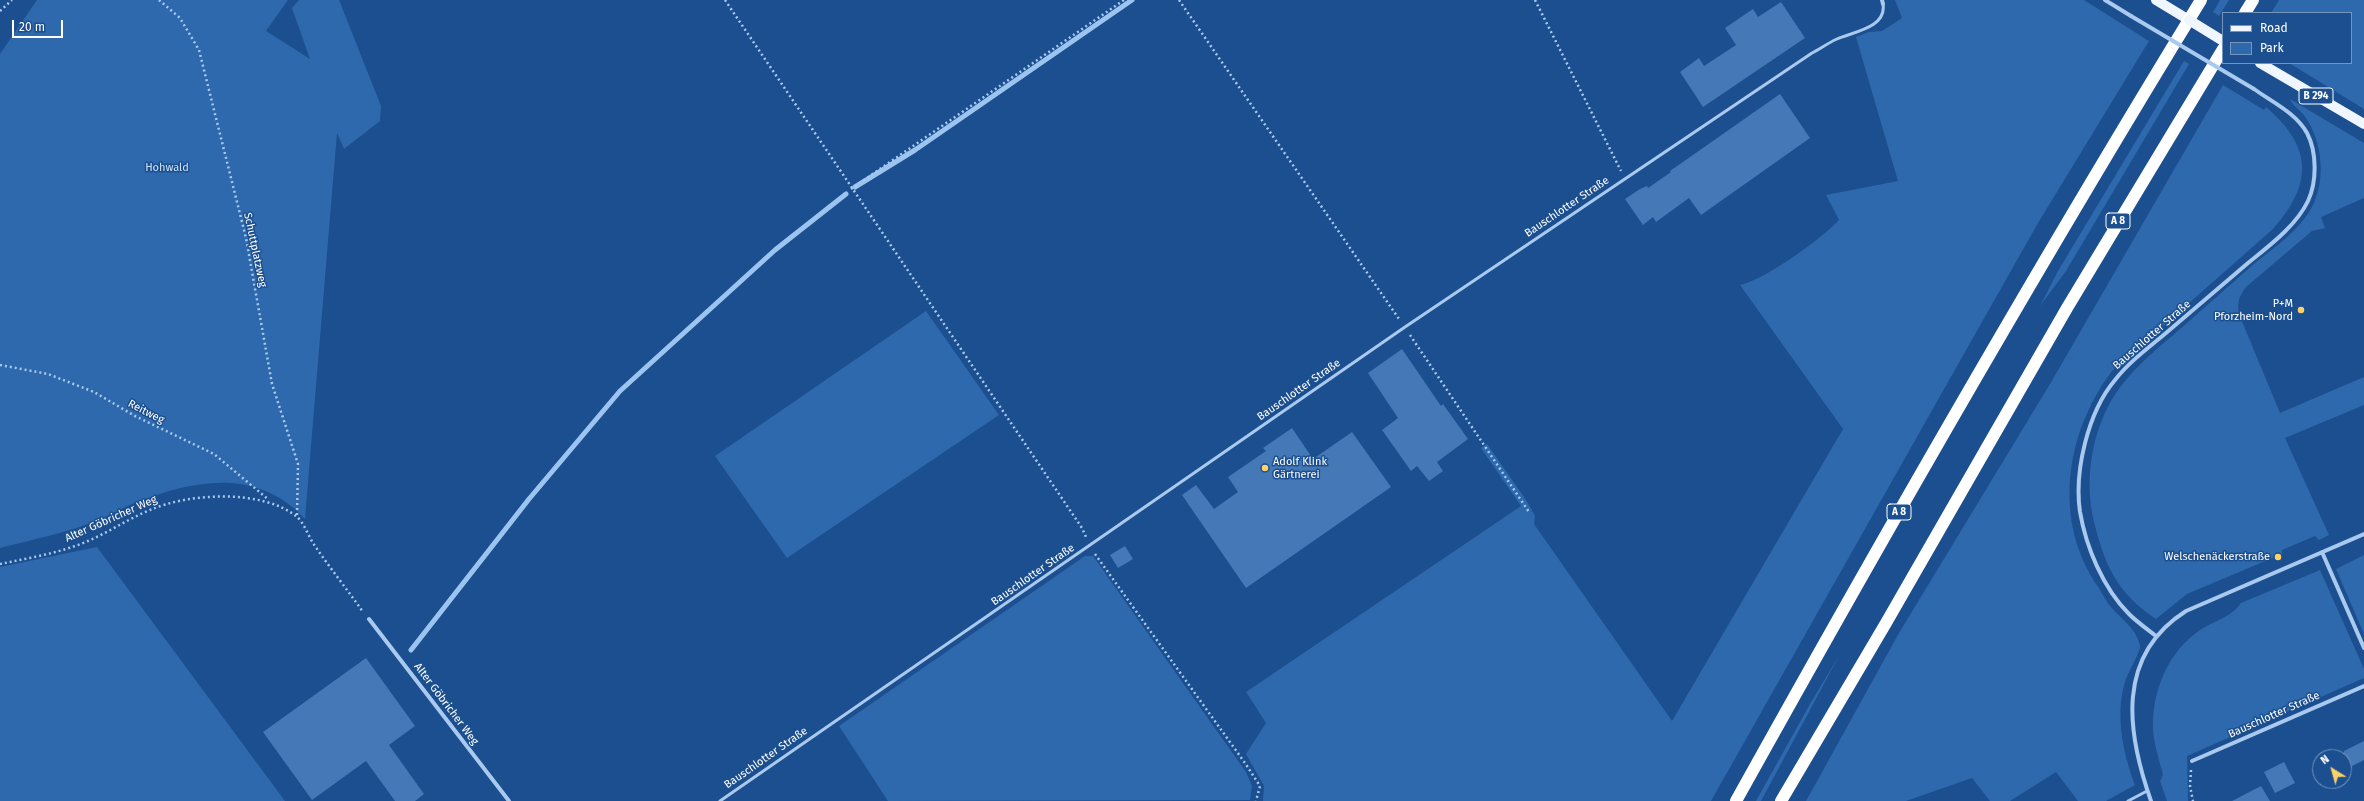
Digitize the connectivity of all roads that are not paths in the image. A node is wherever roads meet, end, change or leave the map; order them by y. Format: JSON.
{"nodes":[{"id":1,"x":2105,"y":0,"type":"edge"},
{"id":2,"x":2156,"y":0,"type":"edge"},
{"id":3,"x":2201,"y":0,"type":"edge"},
{"id":4,"x":2253,"y":0,"type":"edge"},
{"id":5,"x":1882,"y":2,"type":"edge"},
{"id":6,"x":2246,"y":12,"type":"edge"},
{"id":7,"x":2222,"y":40,"type":"edge"},
{"id":8,"x":2222,"y":51,"type":"edge"},
{"id":9,"x":2264,"y":65,"type":"edge"},
{"id":10,"x":2364,"y":124,"type":"edge"},
{"id":11,"x":2364,"y":534,"type":"edge"},
{"id":12,"x":2322,"y":552,"type":"junction"},
{"id":13,"x":369,"y":619,"type":"road end"},
{"id":14,"x":2156,"y":636,"type":"junction"},
{"id":15,"x":2364,"y":648,"type":"edge"},
{"id":16,"x":2364,"y":686,"type":"edge"},
{"id":17,"x":2192,"y":761,"type":"road end"},
{"id":18,"x":2148,"y":791,"type":"junction"},
{"id":19,"x":509,"y":801,"type":"edge"},
{"id":20,"x":720,"y":801,"type":"edge"},
{"id":21,"x":1736,"y":801,"type":"edge"},
{"id":22,"x":1781,"y":801,"type":"edge"},
{"id":23,"x":2128,"y":801,"type":"edge"},
{"id":24,"x":2151,"y":801,"type":"edge"}],
"edges":[{"from":1,"to":14,"type":"street","name":"Bauschlotter Straße","bridge":true},
{"from":2,"to":7,"type":"main road","bridge":true},
{"from":3,"to":21,"type":"highway","number":"A 8"},
{"from":4,"to":6,"type":"highway"},
{"from":5,"to":20,"type":"lane","name":"Bauschlotter Straße"},
{"from":8,"to":22,"type":"highway","number":"A 8"},
{"from":9,"to":10,"type":"main road","number":"B 294"},
{"from":11,"to":12,"type":"street"},
{"from":12,"to":14,"type":"street"},
{"from":12,"to":15,"type":"street"},
{"from":13,"to":19,"type":"street","name":"Alter Göbricher Weg"},
{"from":14,"to":18,"type":"street"},
{"from":16,"to":17,"type":"street","name":"Bauschlotter Straße"},
{"from":18,"to":23,"type":"lane"},
{"from":18,"to":24,"type":"street"}]}
